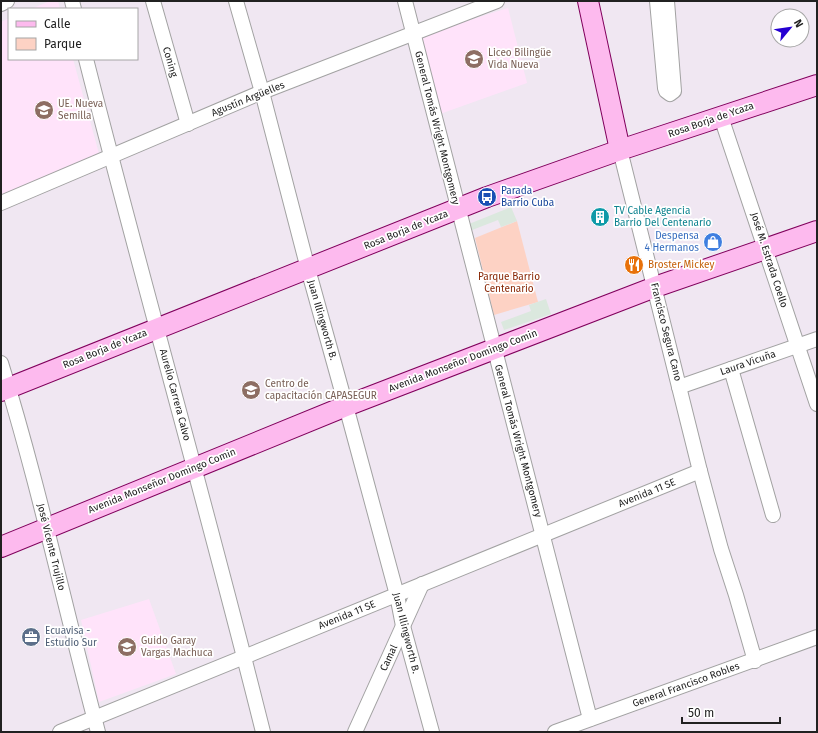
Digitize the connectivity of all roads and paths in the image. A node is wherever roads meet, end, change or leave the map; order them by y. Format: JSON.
{"nodes":[{"id":1,"x":7,"y":1,"type":"edge"},
{"id":2,"x":153,"y":1,"type":"edge"},
{"id":3,"x":236,"y":1,"type":"edge"},
{"id":4,"x":405,"y":1,"type":"edge"},
{"id":5,"x":497,"y":1,"type":"edge"},
{"id":6,"x":588,"y":1,"type":"edge"},
{"id":7,"x":657,"y":1,"type":"edge"},
{"id":8,"x":667,"y":1,"type":"edge"},
{"id":9,"x":1,"y":4,"type":"edge"},
{"id":10,"x":413,"y":33,"type":"junction"},
{"id":11,"x":86,"y":60,"type":"edge"},
{"id":12,"x":817,"y":85,"type":"edge"},
{"id":13,"x":262,"y":92,"type":"junction"},
{"id":14,"x":721,"y":117,"type":"junction"},
{"id":15,"x":188,"y":124,"type":"junction"},
{"id":16,"x":620,"y":150,"type":"junction"},
{"id":17,"x":111,"y":156,"type":"junction"},
{"id":18,"x":1,"y":203,"type":"edge"},
{"id":19,"x":458,"y":209,"type":"junction"},
{"id":20,"x":817,"y":231,"type":"edge"},
{"id":21,"x":765,"y":250,"type":"junction"},
{"id":22,"x":308,"y":269,"type":"junction"},
{"id":23,"x":654,"y":288,"type":"junction"},
{"id":24,"x":158,"y":328,"type":"junction"},
{"id":25,"x":817,"y":339,"type":"edge"},
{"id":26,"x":797,"y":346,"type":"junction"},
{"id":27,"x":494,"y":349,"type":"junction"},
{"id":28,"x":1,"y":363,"type":"edge"},
{"id":29,"x":731,"y":368,"type":"junction"},
{"id":30,"x":679,"y":387,"type":"junction"},
{"id":31,"x":5,"y":389,"type":"edge"},
{"id":32,"x":817,"y":404,"type":"edge"},
{"id":33,"x":346,"y":406,"type":"junction"},
{"id":34,"x":194,"y":468,"type":"junction"},
{"id":35,"x":700,"y":471,"type":"junction"},
{"id":36,"x":774,"y":515,"type":"dead end"},
{"id":37,"x":47,"y":528,"type":"junction"},
{"id":38,"x":543,"y":535,"type":"junction"},
{"id":39,"x":1,"y":547,"type":"edge"},
{"id":40,"x":422,"y":584,"type":"junction"},
{"id":41,"x":397,"y":594,"type":"junction"},
{"id":42,"x":404,"y":626,"type":"junction"},
{"id":43,"x":817,"y":637,"type":"edge"},
{"id":44,"x":244,"y":657,"type":"junction"},
{"id":45,"x":755,"y":660,"type":"junction"},
{"id":46,"x":94,"y":718,"type":"junction"},
{"id":47,"x":590,"y":719,"type":"junction"},
{"id":48,"x":60,"y":732,"type":"edge"},
{"id":49,"x":98,"y":732,"type":"edge"},
{"id":50,"x":263,"y":732,"type":"edge"},
{"id":51,"x":355,"y":732,"type":"edge"},
{"id":52,"x":432,"y":732,"type":"edge"},
{"id":53,"x":555,"y":732,"type":"edge"}],
"edges":[{"from":1,"to":9,"type":"street"},
{"from":2,"to":15,"type":"street","name":"Coning"},
{"from":3,"to":13,"type":"street","name":"Juan Illingworth B."},
{"from":4,"to":10,"type":"street","name":"General Tomás Wright Montgomery"},
{"from":5,"to":10,"type":"street","name":"Agustín Argüelles"},
{"from":6,"to":16,"type":"main road","name":"Francisco Segura Cano"},
{"from":7,"to":8,"type":"street"},
{"from":10,"to":13,"type":"street","name":"Agustín Argüelles"},
{"from":10,"to":19,"type":"street","name":"General Tomás Wright Montgomery"},
{"from":11,"to":17,"type":"street","name":"Aurelio Carrera Calvo"},
{"from":12,"to":14,"type":"main road","name":"Rosa Borja de Ycaza"},
{"from":13,"to":15,"type":"street","name":"Agustín Argüelles"},
{"from":13,"to":22,"type":"street","name":"Juan Illingworth B."},
{"from":14,"to":16,"type":"main road","name":"Rosa Borja de Ycaza"},
{"from":14,"to":21,"type":"street","name":"José M. Estrada Coello"},
{"from":15,"to":17,"type":"street","name":"Agustín Argüelles"},
{"from":16,"to":19,"type":"main road","name":"Rosa Borja de Ycaza"},
{"from":16,"to":23,"type":"street","name":"Francisco Segura Cano"},
{"from":17,"to":18,"type":"street","name":"Agustín Argüelles"},
{"from":17,"to":24,"type":"street","name":"Aurelio Carrera Calvo"},
{"from":19,"to":22,"type":"main road","name":"Rosa Borja de Ycaza"},
{"from":19,"to":27,"type":"street","name":"General Tomás Wright Montgomery"},
{"from":20,"to":21,"type":"main road","name":"Avenida Monseñor Domingo Comin"},
{"from":21,"to":23,"type":"main road","name":"Avenida Monseñor Domingo Comin"},
{"from":21,"to":26,"type":"street","name":"José M. Estrada Coello"},
{"from":22,"to":24,"type":"main road","name":"Rosa Borja de Ycaza"},
{"from":22,"to":33,"type":"street","name":"Juan Illingworth B."},
{"from":23,"to":27,"type":"main road","name":"Avenida Monseñor Domingo Comin"},
{"from":23,"to":30,"type":"street","name":"Francisco Segura Cano"},
{"from":24,"to":31,"type":"main road","name":"Rosa Borja de Ycaza"},
{"from":24,"to":34,"type":"street","name":"Aurelio Carrera Calvo"},
{"from":25,"to":26,"type":"street","name":"Laura Vicuña"},
{"from":26,"to":29,"type":"street","name":"Laura Vicuña"},
{"from":26,"to":32,"type":"street","name":"José M. Estrada Coello"},
{"from":27,"to":33,"type":"main road","name":"Avenida Monseñor Domingo Comin"},
{"from":27,"to":38,"type":"street","name":"General Tomás Wright Montgomery"},
{"from":28,"to":31,"type":"street","name":"José Vicente Trujillo"},
{"from":29,"to":30,"type":"street","name":"Laura Vicuña"},
{"from":29,"to":36,"type":"street"},
{"from":30,"to":35,"type":"street","name":"Francisco Segura Cano"},
{"from":31,"to":37,"type":"street","name":"José Vicente Trujillo"},
{"from":33,"to":34,"type":"main road","name":"Avenida Monseñor Domingo Comin"},
{"from":33,"to":41,"type":"street","name":"Juan Illingworth B."},
{"from":34,"to":37,"type":"main road","name":"Avenida Monseñor Domingo Comin"},
{"from":34,"to":44,"type":"street","name":"Aurelio Carrera Calvo"},
{"from":35,"to":38,"type":"street","name":"Avenida 11 SE"},
{"from":35,"to":45,"type":"street","name":"Francisco Segura Cano"},
{"from":37,"to":39,"type":"main road","name":"Avenida Monseñor Domingo Comin"},
{"from":37,"to":46,"type":"street","name":"José Vicente Trujillo"},
{"from":38,"to":40,"type":"street","name":"Avenida 11 SE"},
{"from":38,"to":47,"type":"street","name":"General Tomás Wright Montgomery"},
{"from":40,"to":41,"type":"street","name":"Avenida 11 SE"},
{"from":40,"to":42,"type":"street","name":"Camal"},
{"from":41,"to":42,"type":"street","name":"Juan Illingworth B."},
{"from":41,"to":44,"type":"street","name":"Avenida 11 SE"},
{"from":42,"to":51,"type":"street","name":"Camal"},
{"from":42,"to":52,"type":"street","name":"Juan Illingworth B."},
{"from":43,"to":45,"type":"street","name":"General Francisco Robles"},
{"from":44,"to":46,"type":"street","name":"Avenida 11 SE"},
{"from":44,"to":50,"type":"street","name":"Aurelio Carrera Calvo"},
{"from":45,"to":47,"type":"street","name":"General Francisco Robles"},
{"from":46,"to":48,"type":"street","name":"Avenida 11 SE"},
{"from":46,"to":49,"type":"street","name":"José Vicente Trujillo"},
{"from":47,"to":53,"type":"street","name":"General Francisco Robles"}]}
